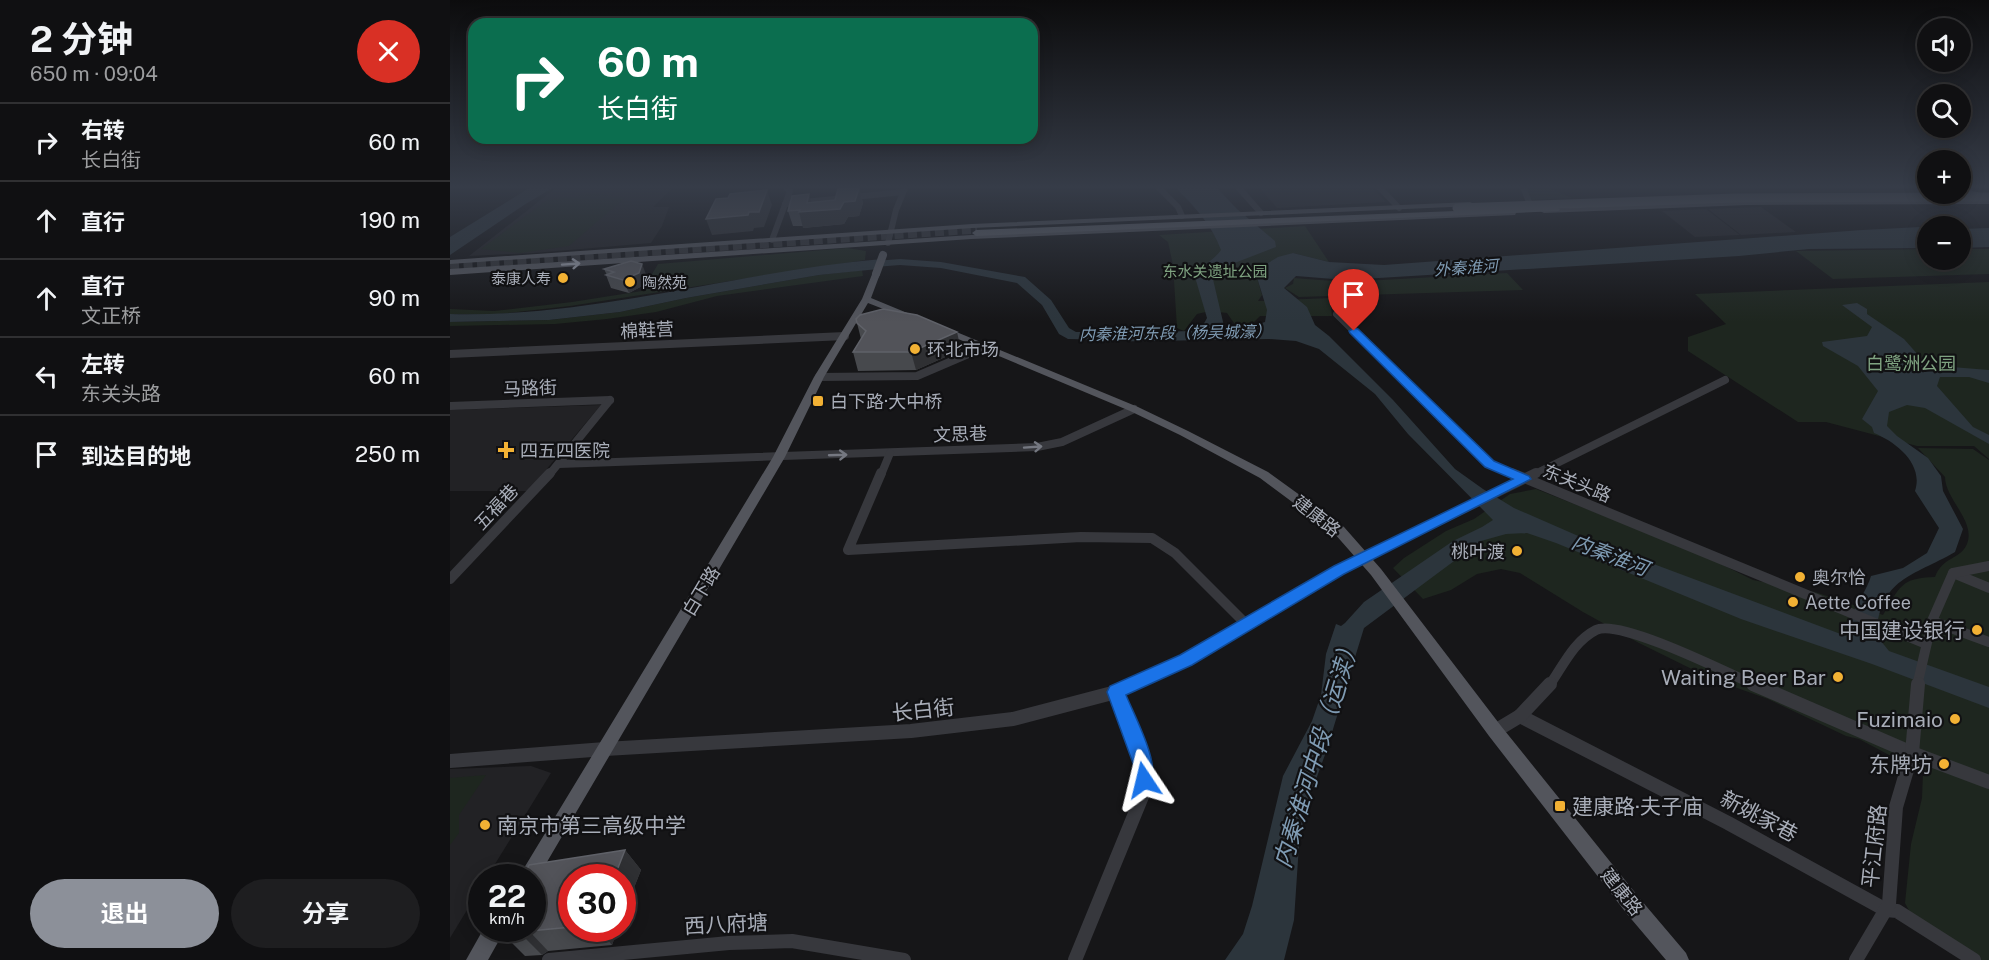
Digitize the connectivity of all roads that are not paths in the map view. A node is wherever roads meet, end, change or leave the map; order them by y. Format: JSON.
{"nodes":[{"id":1,"x":891,"y":231,"type":"edge"},
{"id":2,"x":775,"y":232,"type":"edge"},
{"id":3,"x":880,"y":232,"type":"edge"},
{"id":4,"x":968,"y":232,"type":"edge"},
{"id":5,"x":785,"y":239,"type":"junction"},
{"id":6,"x":772,"y":240,"type":"junction"},
{"id":7,"x":888,"y":243,"type":"junction"},
{"id":8,"x":779,"y":250,"type":"junction"},
{"id":9,"x":450,"y":262,"type":"edge"},
{"id":10,"x":450,"y":272,"type":"edge"},
{"id":11,"x":866,"y":299,"type":"junction"},
{"id":12,"x":1337,"y":314,"type":"dead end"},
{"id":13,"x":845,"y":336,"type":"junction"},
{"id":14,"x":987,"y":346,"type":"junction"},
{"id":15,"x":450,"y":354,"type":"edge"},
{"id":16,"x":819,"y":377,"type":"junction"},
{"id":17,"x":1725,"y":380,"type":"dead end"},
{"id":18,"x":610,"y":400,"type":"joint"},
{"id":19,"x":450,"y":406,"type":"edge"},
{"id":20,"x":1134,"y":409,"type":"junction"},
{"id":21,"x":890,"y":453,"type":"junction"},
{"id":22,"x":779,"y":457,"type":"junction"},
{"id":23,"x":559,"y":464,"type":"junction"},
{"id":24,"x":1524,"y":479,"type":"junction"},
{"id":25,"x":1362,"y":559,"type":"junction"},
{"id":26,"x":1989,"y":566,"type":"edge"},
{"id":27,"x":1953,"y":573,"type":"junction"},
{"id":28,"x":450,"y":579,"type":"edge"},
{"id":29,"x":1989,"y":588,"type":"edge"},
{"id":30,"x":1932,"y":621,"type":"junction"},
{"id":31,"x":1246,"y":624,"type":"junction"},
{"id":32,"x":1989,"y":642,"type":"edge"},
{"id":33,"x":1926,"y":644,"type":"junction"},
{"id":34,"x":1116,"y":692,"type":"junction"},
{"id":35,"x":1520,"y":716,"type":"junction"},
{"id":36,"x":1495,"y":731,"type":"junction"},
{"id":37,"x":604,"y":749,"type":"junction"},
{"id":38,"x":1912,"y":753,"type":"junction"},
{"id":39,"x":450,"y":761,"type":"edge"},
{"id":40,"x":1989,"y":782,"type":"edge"},
{"id":41,"x":534,"y":864,"type":"edge"},
{"id":42,"x":1886,"y":910,"type":"junction"},
{"id":43,"x":487,"y":942,"type":"edge"},
{"id":44,"x":476,"y":960,"type":"edge"},
{"id":45,"x":549,"y":960,"type":"edge"},
{"id":46,"x":904,"y":960,"type":"edge"},
{"id":47,"x":1076,"y":960,"type":"edge"},
{"id":48,"x":1679,"y":960,"type":"edge"},
{"id":49,"x":1856,"y":960,"type":"edge"},
{"id":50,"x":1974,"y":960,"type":"edge"}],
"edges":[{"from":1,"to":7,"type":"street"},
{"from":2,"to":6,"type":"street"},
{"from":3,"to":5,"type":"main road"},
{"from":4,"to":7,"type":"main road"},
{"from":5,"to":6,"type":"main road"},
{"from":5,"to":8,"type":"main road"},
{"from":6,"to":9,"type":"main road"},
{"from":7,"to":8,"type":"main road"},
{"from":7,"to":11,"type":"main road","name":"白下路","bridge":true},
{"from":10,"to":8,"type":"main road","one_way":true},
{"from":11,"to":13,"type":"main road","name":"白下路"},
{"from":11,"to":14,"type":"main road","name":"建康路"},
{"from":12,"to":24,"type":"street","name":"东关头路"},
{"from":13,"to":15,"type":"street","name":"棉鞋营"},
{"from":13,"to":16,"type":"main road","name":"白下路"},
{"from":14,"to":16,"type":"street"},
{"from":14,"to":20,"type":"main road","name":"建康路"},
{"from":16,"to":22,"type":"main road","name":"白下路"},
{"from":17,"to":24,"type":"street","name":"长白街"},
{"from":18,"to":19,"type":"street","name":"马路街"},
{"from":18,"to":23,"type":"street","name":"五福巷"},
{"from":21,"to":20,"type":"street","name":"文思巷","one_way":true},
{"from":20,"to":25,"type":"main road","name":"建康路"},
{"from":22,"to":21,"type":"street","name":"文思巷","one_way":true},
{"from":21,"to":31,"type":"street"},
{"from":22,"to":23,"type":"street","name":"文思巷"},
{"from":22,"to":37,"type":"main road","name":"白下路"},
{"from":23,"to":28,"type":"street","name":"五福巷"},
{"from":24,"to":25,"type":"street","name":"长白街"},
{"from":24,"to":33,"type":"street","name":"东关头路"},
{"from":25,"to":31,"type":"street","name":"长白街"},
{"from":25,"to":36,"type":"main road","name":"建康路"},
{"from":26,"to":27,"type":"street"},
{"from":27,"to":29,"type":"street"},
{"from":27,"to":30,"type":"street"},
{"from":30,"to":32,"type":"street"},
{"from":30,"to":33,"type":"street"},
{"from":31,"to":34,"type":"street","name":"长白街"},
{"from":33,"to":38,"type":"street","name":"平江府路"},
{"from":34,"to":37,"type":"street","name":"长白街"},
{"from":34,"to":47,"type":"street"},
{"from":35,"to":36,"type":"street"},
{"from":35,"to":38,"type":"street"},
{"from":35,"to":42,"type":"street","name":"新姚家巷"},
{"from":36,"to":48,"type":"main road","name":"建康路"},
{"from":37,"to":39,"type":"street","name":"长白街"},
{"from":37,"to":41,"type":"main road","name":"白下路"},
{"from":38,"to":40,"type":"street"},
{"from":38,"to":42,"type":"street","name":"平江府路"},
{"from":42,"to":49,"type":"street","name":"平江府路"},
{"from":42,"to":50,"type":"street","name":"新姚家巷"},
{"from":43,"to":44,"type":"main road"},
{"from":45,"to":46,"type":"street","name":"西八府塘"}]}
